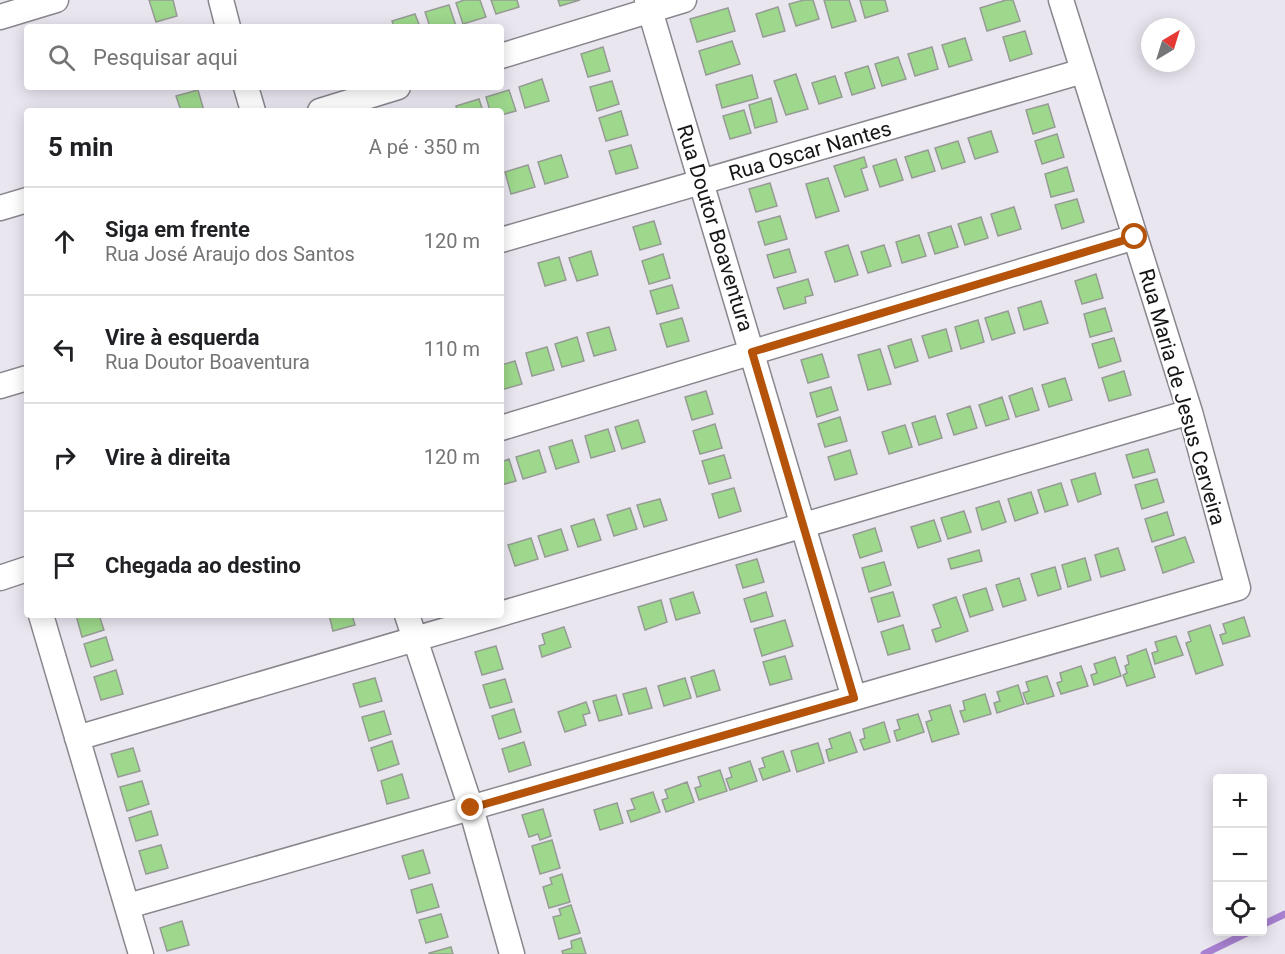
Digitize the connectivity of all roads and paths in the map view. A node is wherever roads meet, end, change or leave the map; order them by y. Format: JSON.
{"nodes":[{"id":1,"x":56,"y":0,"type":"edge"},
{"id":2,"x":221,"y":0,"type":"edge"},
{"id":3,"x":684,"y":0,"type":"edge"},
{"id":4,"x":1061,"y":0,"type":"edge"},
{"id":5,"x":649,"y":5,"type":"edge"},
{"id":6,"x":0,"y":17,"type":"edge"},
{"id":7,"x":227,"y":24,"type":"edge"},
{"id":8,"x":504,"y":55,"type":"edge"},
{"id":9,"x":1083,"y":71,"type":"junction"},
{"id":10,"x":247,"y":90,"type":"edge"},
{"id":11,"x":388,"y":90,"type":"edge"},
{"id":12,"x":252,"y":108,"type":"edge"},
{"id":13,"x":330,"y":108,"type":"edge"},
{"id":14,"x":702,"y":183,"type":"junction"},
{"id":15,"x":24,"y":201,"type":"edge"},
{"id":16,"x":0,"y":208,"type":"edge"},
{"id":17,"x":1135,"y":237,"type":"junction"},
{"id":18,"x":504,"y":239,"type":"edge"},
{"id":19,"x":752,"y":352,"type":"junction"},
{"id":20,"x":24,"y":379,"type":"edge"},
{"id":21,"x":0,"y":386,"type":"edge"},
{"id":22,"x":1190,"y":412,"type":"junction"},
{"id":23,"x":504,"y":427,"type":"edge"},
{"id":24,"x":803,"y":525,"type":"junction"},
{"id":25,"x":24,"y":570,"type":"edge"},
{"id":26,"x":0,"y":578,"type":"edge"},
{"id":27,"x":504,"y":615,"type":"edge"},
{"id":28,"x":42,"y":618,"type":"edge"},
{"id":29,"x":408,"y":618,"type":"edge"},
{"id":30,"x":493,"y":618,"type":"edge"},
{"id":31,"x":416,"y":641,"type":"junction"},
{"id":32,"x":854,"y":698,"type":"junction"},
{"id":33,"x":77,"y":738,"type":"junction"},
{"id":34,"x":471,"y":808,"type":"junction"},
{"id":35,"x":128,"y":906,"type":"junction"},
{"id":36,"x":141,"y":954,"type":"edge"},
{"id":37,"x":512,"y":954,"type":"edge"}],
"edges":[{"from":1,"to":6,"type":"street"},
{"from":2,"to":7,"type":"street"},
{"from":3,"to":5,"type":"street"},
{"from":4,"to":9,"type":"street","name":"Rua Maria de Jesus Cerveira"},
{"from":5,"to":8,"type":"street"},
{"from":5,"to":14,"type":"street","name":"Rua Doutor Boaventura"},
{"from":9,"to":14,"type":"street","name":"Rua Oscar Nantes"},
{"from":9,"to":17,"type":"street","name":"Rua Maria de Jesus Cerveira"},
{"from":10,"to":12,"type":"street"},
{"from":11,"to":13,"type":"street"},
{"from":14,"to":18,"type":"street","name":"Rua Oscar Nantes"},
{"from":14,"to":19,"type":"street","name":"Rua Doutor Boaventura"},
{"from":15,"to":16,"type":"street"},
{"from":17,"to":19,"type":"street"},
{"from":17,"to":22,"type":"street","name":"Rua Maria de Jesus Cerveira"},
{"from":19,"to":23,"type":"street"},
{"from":19,"to":24,"type":"street","name":"Rua Doutor Boaventura"},
{"from":20,"to":21,"type":"street"},
{"from":22,"to":24,"type":"street"},
{"from":22,"to":32,"type":"street","name":"Rua Maria de Jesus Cerveira"},
{"from":24,"to":27,"type":"street"},
{"from":24,"to":32,"type":"street","name":"Rua Doutor Boaventura"},
{"from":25,"to":26,"type":"street"},
{"from":28,"to":33,"type":"street"},
{"from":29,"to":31,"type":"street"},
{"from":30,"to":31,"type":"street"},
{"from":31,"to":33,"type":"street"},
{"from":31,"to":34,"type":"street"},
{"from":32,"to":34,"type":"street"},
{"from":33,"to":35,"type":"street"},
{"from":34,"to":35,"type":"street"},
{"from":34,"to":37,"type":"street"},
{"from":35,"to":36,"type":"street"}]}
